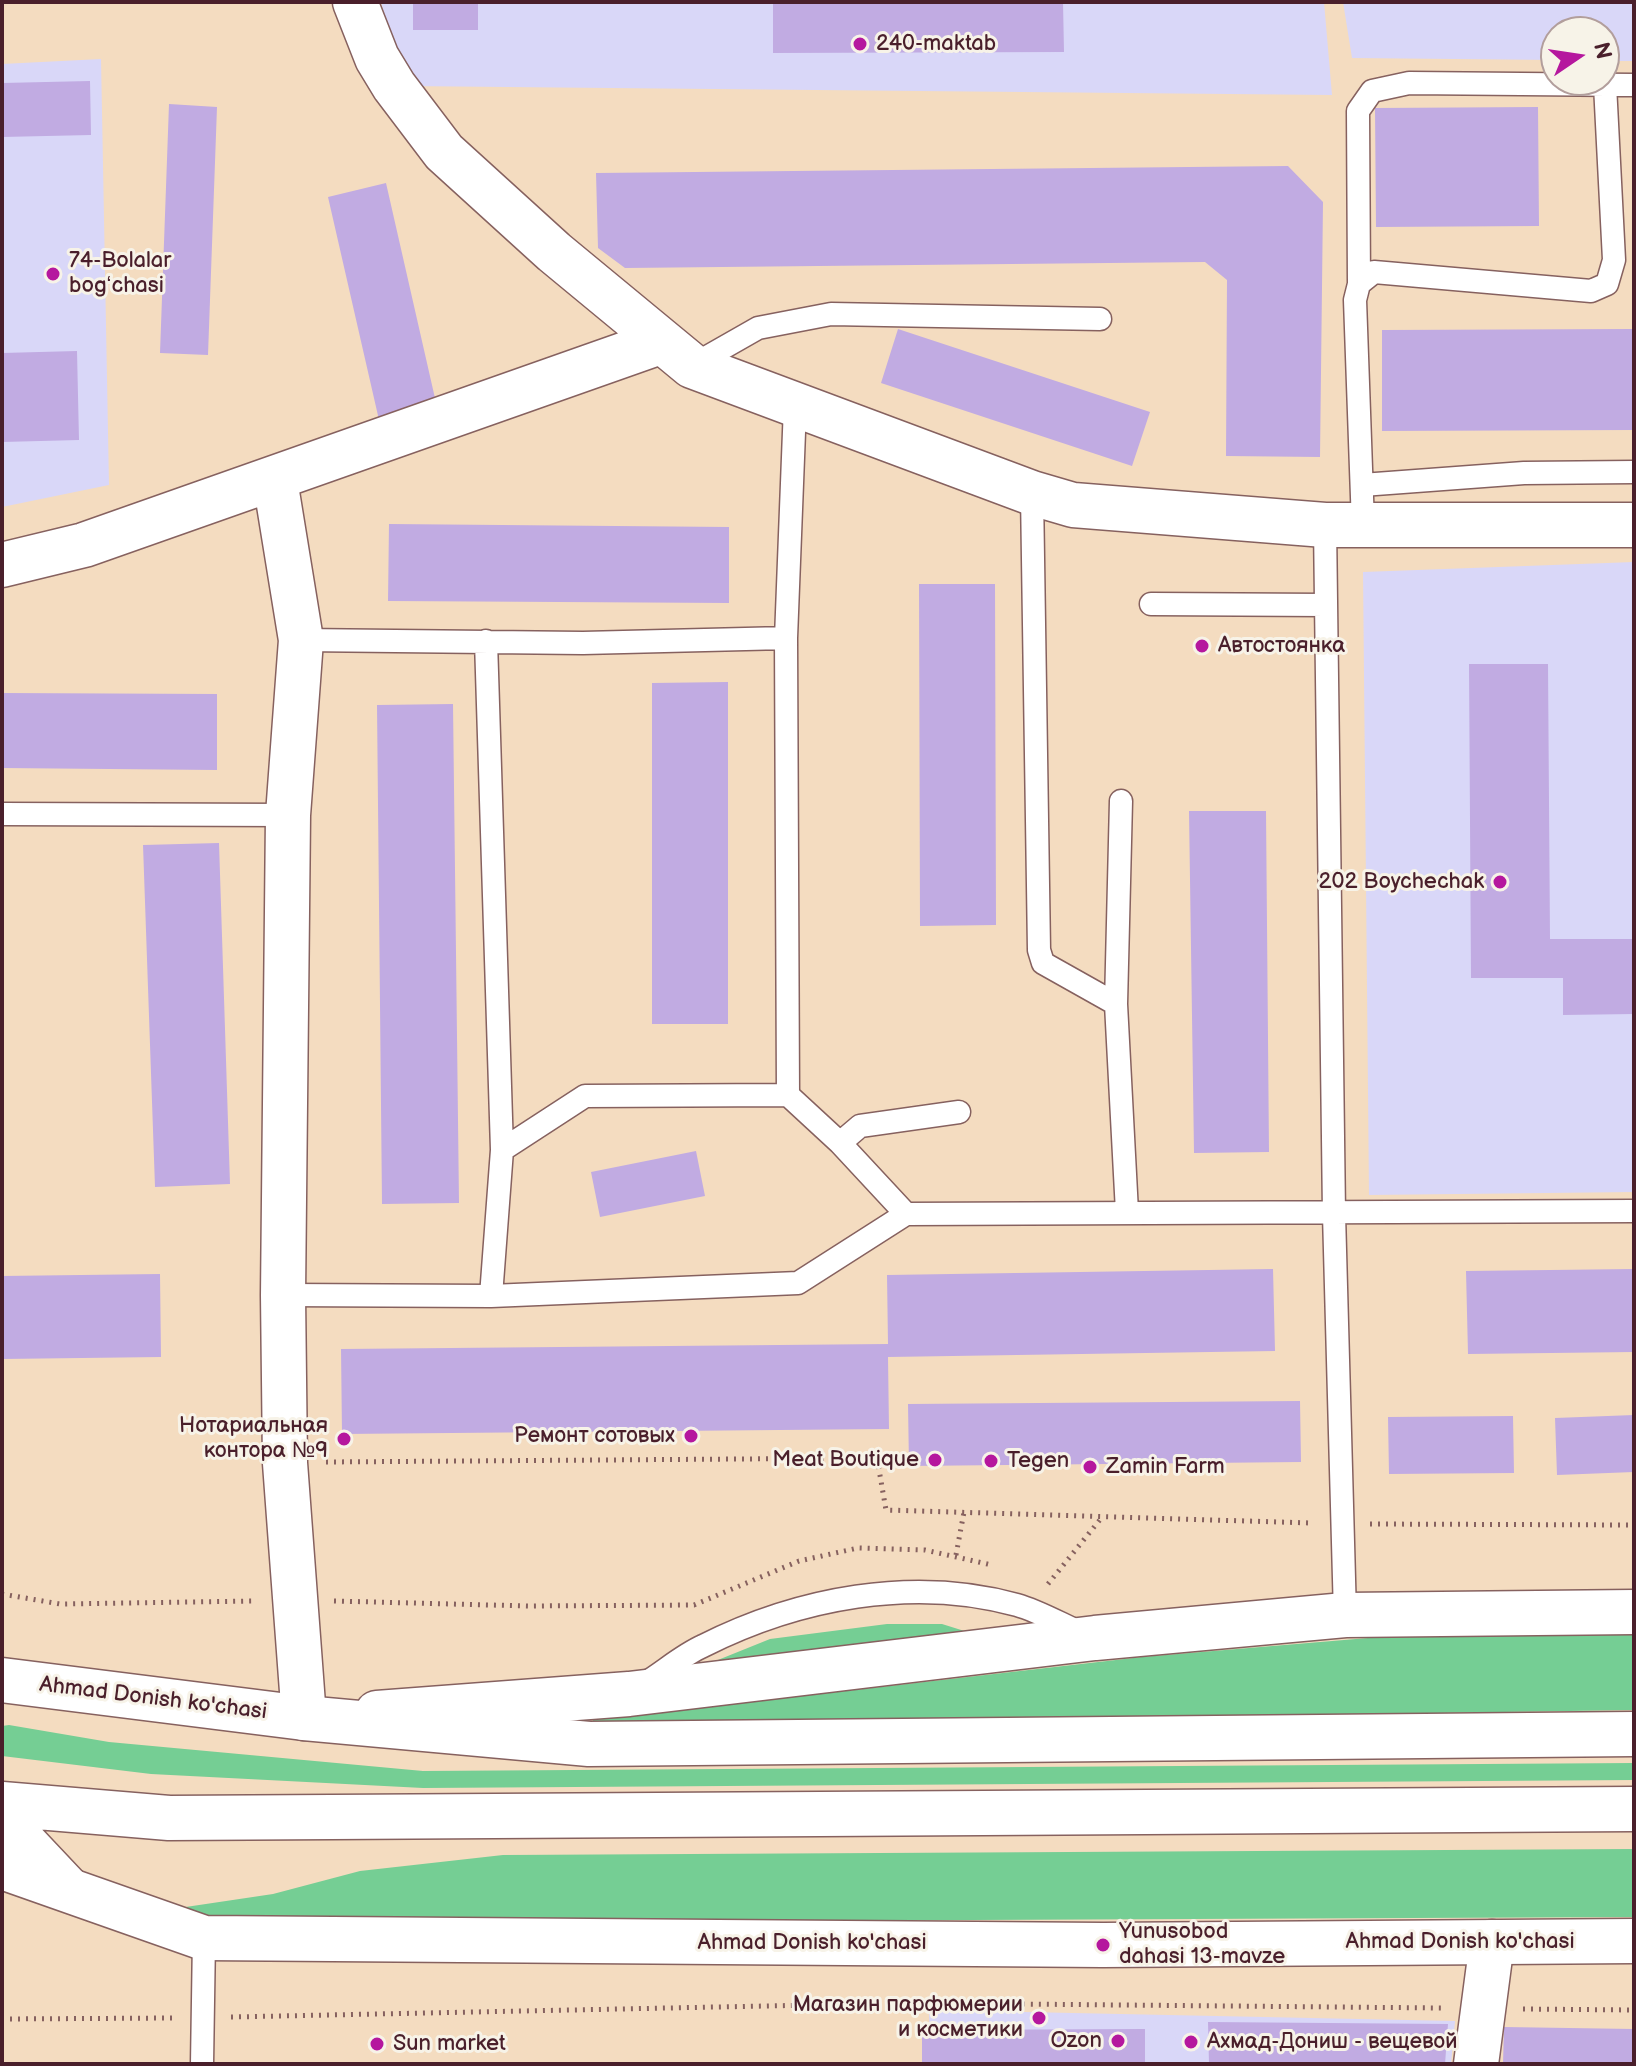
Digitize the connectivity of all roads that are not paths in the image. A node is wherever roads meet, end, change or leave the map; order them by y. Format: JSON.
{"nodes":[{"id":1,"x":355,"y":2,"type":"edge"},
{"id":2,"x":1540,"y":84,"type":"edge"},
{"id":3,"x":1606,"y":96,"type":"edge"},
{"id":4,"x":1359,"y":284,"type":"junction"},
{"id":5,"x":1100,"y":319,"type":"dead end"},
{"id":6,"x":676,"y":354,"type":"junction"},
{"id":7,"x":795,"y":406,"type":"junction"},
{"id":8,"x":1634,"y":472,"type":"edge"},
{"id":9,"x":275,"y":480,"type":"junction"},
{"id":10,"x":1032,"y":493,"type":"junction"},
{"id":11,"x":1350,"y":512,"type":"junction"},
{"id":12,"x":1634,"y":525,"type":"edge"},
{"id":13,"x":2,"y":565,"type":"edge"},
{"id":14,"x":1151,"y":604,"type":"dead end"},
{"id":15,"x":1326,"y":605,"type":"junction"},
{"id":16,"x":786,"y":638,"type":"junction"},
{"id":17,"x":301,"y":640,"type":"junction"},
{"id":18,"x":486,"y":641,"type":"junction"},
{"id":19,"x":1121,"y":801,"type":"dead end"},
{"id":20,"x":2,"y":814,"type":"edge"},
{"id":21,"x":288,"y":815,"type":"junction"},
{"id":22,"x":1116,"y":1004,"type":"junction"},
{"id":23,"x":788,"y":1095,"type":"junction"},
{"id":24,"x":959,"y":1112,"type":"dead end"},
{"id":25,"x":840,"y":1143,"type":"junction"},
{"id":26,"x":502,"y":1150,"type":"junction"},
{"id":27,"x":1634,"y":1211,"type":"edge"},
{"id":28,"x":1127,"y":1212,"type":"junction"},
{"id":29,"x":906,"y":1214,"type":"junction"},
{"id":30,"x":1334,"y":1214,"type":"junction"},
{"id":31,"x":283,"y":1295,"type":"junction"},
{"id":32,"x":491,"y":1296,"type":"junction"},
{"id":33,"x":1634,"y":1612,"type":"edge"},
{"id":34,"x":1345,"y":1615,"type":"junction"},
{"id":35,"x":1095,"y":1638,"type":"junction"},
{"id":36,"x":3,"y":1681,"type":"edge"},
{"id":37,"x":629,"y":1694,"type":"junction"},
{"id":38,"x":304,"y":1718,"type":"junction"},
{"id":39,"x":1634,"y":1734,"type":"edge"},
{"id":40,"x":2,"y":1804,"type":"edge"},
{"id":41,"x":1634,"y":1809,"type":"edge"},
{"id":42,"x":2,"y":1819,"type":"edge"},
{"id":43,"x":2,"y":1867,"type":"edge"},
{"id":44,"x":68,"y":1889,"type":"junction"},
{"id":45,"x":204,"y":1938,"type":"junction"},
{"id":46,"x":1634,"y":1941,"type":"edge"},
{"id":47,"x":1492,"y":1942,"type":"junction"},
{"id":48,"x":202,"y":2064,"type":"edge"},
{"id":49,"x":1476,"y":2064,"type":"edge"}],
"edges":[{"from":1,"to":6,"type":"street"},
{"from":2,"to":4,"type":"lane"},
{"from":3,"to":4,"type":"lane"},
{"from":4,"to":11,"type":"lane"},
{"from":5,"to":6,"type":"lane"},
{"from":6,"to":7,"type":"street"},
{"from":6,"to":9,"type":"street"},
{"from":7,"to":10,"type":"street"},
{"from":7,"to":16,"type":"lane"},
{"from":8,"to":11,"type":"lane"},
{"from":9,"to":13,"type":"street"},
{"from":9,"to":17,"type":"street"},
{"from":10,"to":11,"type":"street"},
{"from":10,"to":22,"type":"lane"},
{"from":11,"to":12,"type":"street"},
{"from":11,"to":15,"type":"lane"},
{"from":14,"to":15,"type":"lane"},
{"from":15,"to":30,"type":"lane"},
{"from":16,"to":18,"type":"lane"},
{"from":16,"to":23,"type":"lane"},
{"from":17,"to":18,"type":"lane"},
{"from":17,"to":21,"type":"street"},
{"from":18,"to":26,"type":"lane"},
{"from":19,"to":22,"type":"lane"},
{"from":20,"to":21,"type":"lane"},
{"from":21,"to":31,"type":"street"},
{"from":22,"to":28,"type":"lane"},
{"from":23,"to":25,"type":"lane"},
{"from":23,"to":26,"type":"lane"},
{"from":24,"to":25,"type":"lane"},
{"from":25,"to":29,"type":"lane"},
{"from":26,"to":32,"type":"lane"},
{"from":27,"to":30,"type":"lane"},
{"from":28,"to":29,"type":"lane"},
{"from":28,"to":30,"type":"lane"},
{"from":29,"to":32,"type":"lane"},
{"from":30,"to":34,"type":"lane"},
{"from":31,"to":32,"type":"lane"},
{"from":31,"to":38,"type":"street"},
{"from":33,"to":34,"type":"street","name":"Ahmad Donish ko'chasi"},
{"from":34,"to":35,"type":"street","name":"Ahmad Donish ko'chasi"},
{"from":35,"to":37,"type":"street","name":"Ahmad Donish ko'chasi"},
{"from":35,"to":37,"type":"lane"},
{"from":36,"to":38,"type":"street","name":"Ahmad Donish ko'chasi"},
{"from":37,"to":38,"type":"street","name":"Ahmad Donish ko'chasi"},
{"from":38,"to":39,"type":"street","name":"Ahmad Donish ko'chasi"},
{"from":40,"to":41,"type":"street"},
{"from":42,"to":44,"type":"street"},
{"from":43,"to":44,"type":"street","name":"Ahmad Donish ko'chasi"},
{"from":44,"to":45,"type":"street","name":"Ahmad Donish ko'chasi"},
{"from":45,"to":47,"type":"street","name":"Ahmad Donish ko'chasi"},
{"from":45,"to":48,"type":"lane"},
{"from":46,"to":47,"type":"street","name":"Ahmad Donish ko'chasi"},
{"from":47,"to":49,"type":"street"}]}
